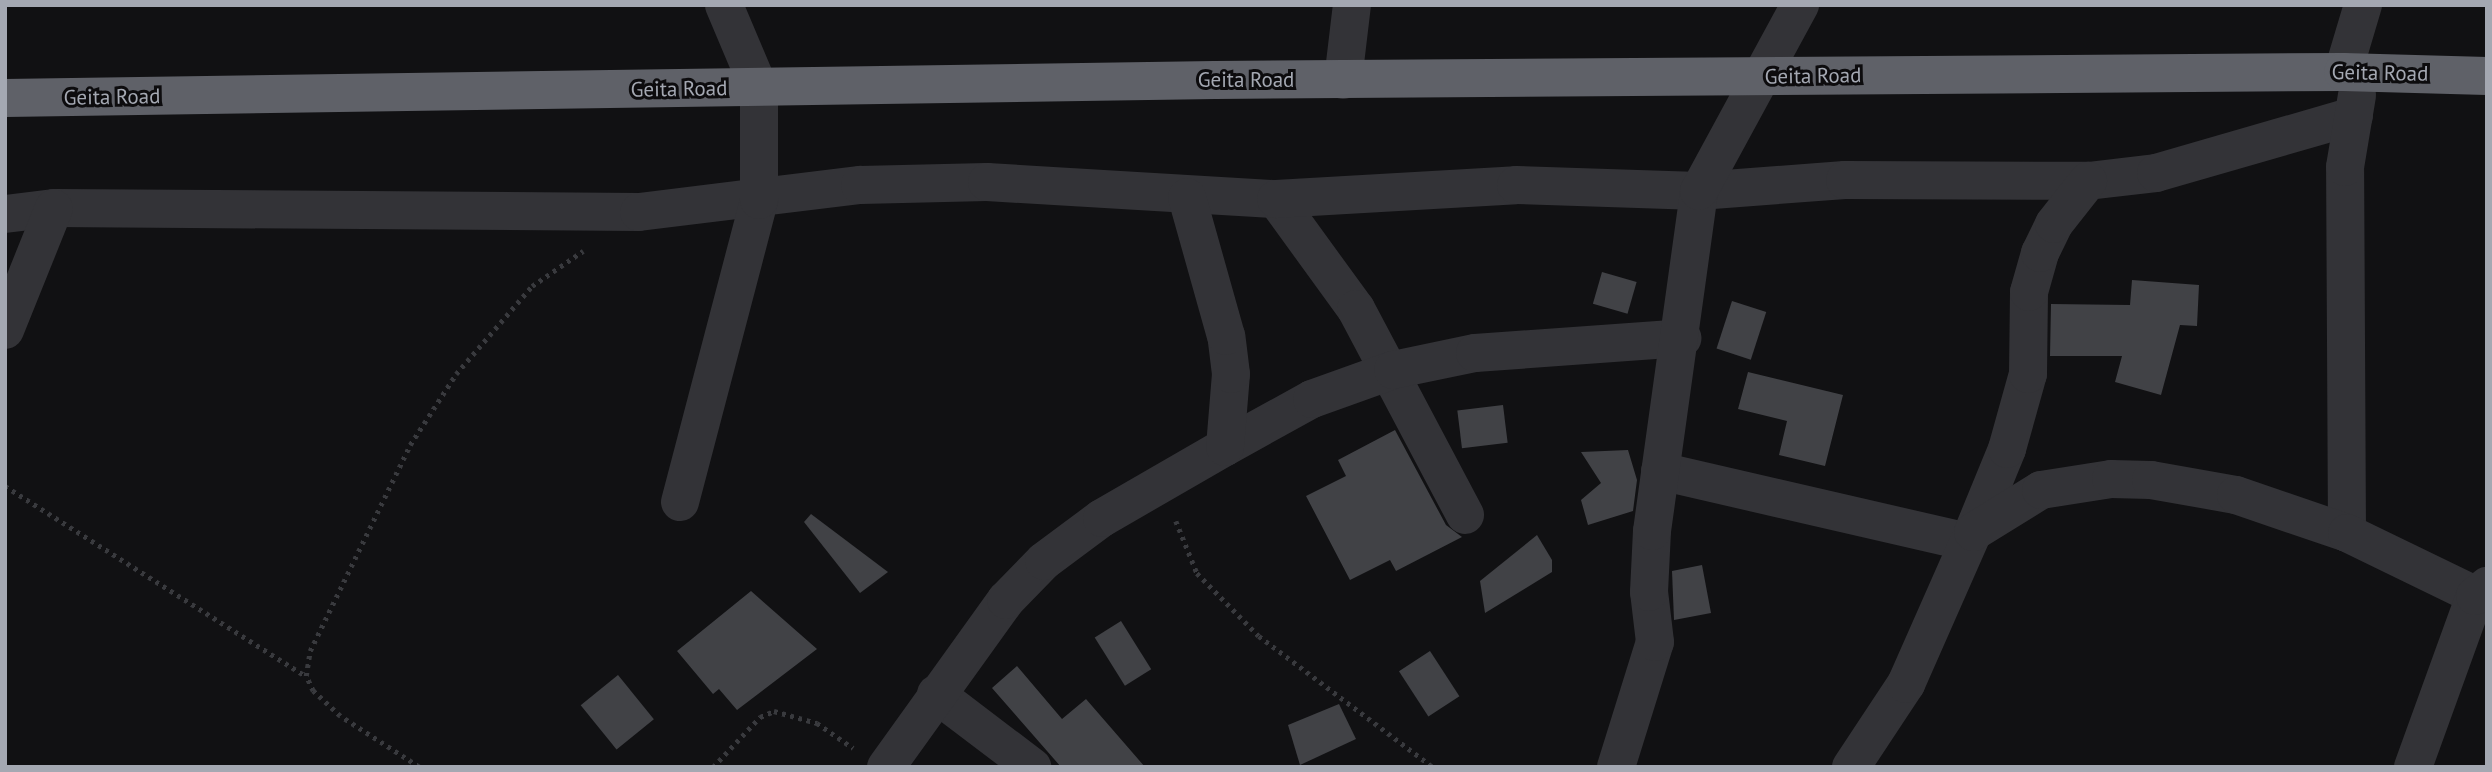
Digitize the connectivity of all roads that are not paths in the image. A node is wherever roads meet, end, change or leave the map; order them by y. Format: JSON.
{"nodes":[{"id":1,"x":724,"y":5,"type":"edge"},
{"id":2,"x":1352,"y":5,"type":"edge"},
{"id":3,"x":1800,"y":5,"type":"edge"},
{"id":4,"x":2363,"y":5,"type":"edge"},
{"id":5,"x":2352,"y":72,"type":"junction"},
{"id":6,"x":1764,"y":76,"type":"junction"},
{"id":7,"x":2487,"y":76,"type":"edge"},
{"id":8,"x":1343,"y":80,"type":"junction"},
{"id":9,"x":759,"y":88,"type":"junction"},
{"id":10,"x":5,"y":99,"type":"edge"},
{"id":11,"x":2354,"y":116,"type":"junction"},
{"id":12,"x":2088,"y":181,"type":"junction"},
{"id":13,"x":1699,"y":191,"type":"junction"},
{"id":14,"x":1187,"y":197,"type":"junction"},
{"id":15,"x":1276,"y":199,"type":"junction"},
{"id":16,"x":759,"y":200,"type":"junction"},
{"id":17,"x":54,"y":208,"type":"junction"},
{"id":18,"x":5,"y":214,"type":"edge"},
{"id":19,"x":5,"y":330,"type":"edge"},
{"id":20,"x":1682,"y":338,"type":"junction"},
{"id":21,"x":1393,"y":370,"type":"junction"},
{"id":22,"x":1225,"y":447,"type":"junction"},
{"id":23,"x":1660,"y":471,"type":"junction"},
{"id":24,"x":680,"y":502,"type":"dead end"},
{"id":25,"x":1465,"y":515,"type":"dead end"},
{"id":26,"x":2347,"y":533,"type":"junction"},
{"id":27,"x":1970,"y":537,"type":"junction"},
{"id":28,"x":2483,"y":594,"type":"edge"},
{"id":29,"x":936,"y":694,"type":"junction"},
{"id":30,"x":873,"y":759,"type":"edge"},
{"id":31,"x":1032,"y":767,"type":"edge"},
{"id":32,"x":1616,"y":767,"type":"edge"},
{"id":33,"x":1852,"y":767,"type":"edge"},
{"id":34,"x":2413,"y":767,"type":"edge"}],
"edges":[{"from":1,"to":9,"type":"street"},
{"from":2,"to":8,"type":"street"},
{"from":3,"to":6,"type":"street"},
{"from":4,"to":5,"type":"street"},
{"from":5,"to":6,"type":"highway","name":"Geita Road"},
{"from":5,"to":7,"type":"highway","name":"Geita Road"},
{"from":5,"to":11,"type":"street"},
{"from":6,"to":8,"type":"highway","name":"Geita Road"},
{"from":6,"to":13,"type":"street"},
{"from":8,"to":9,"type":"highway","name":"Geita Road"},
{"from":9,"to":10,"type":"highway","name":"Geita Road"},
{"from":9,"to":16,"type":"street"},
{"from":11,"to":12,"type":"street"},
{"from":11,"to":26,"type":"street"},
{"from":12,"to":13,"type":"street"},
{"from":12,"to":27,"type":"street"},
{"from":13,"to":15,"type":"street"},
{"from":13,"to":20,"type":"street"},
{"from":14,"to":15,"type":"street"},
{"from":14,"to":16,"type":"street"},
{"from":14,"to":22,"type":"street"},
{"from":15,"to":21,"type":"street"},
{"from":16,"to":17,"type":"street"},
{"from":16,"to":24,"type":"street"},
{"from":17,"to":18,"type":"street"},
{"from":17,"to":19,"type":"street"},
{"from":20,"to":21,"type":"street"},
{"from":20,"to":23,"type":"street"},
{"from":21,"to":22,"type":"street"},
{"from":21,"to":25,"type":"street"},
{"from":22,"to":29,"type":"street"},
{"from":23,"to":27,"type":"street"},
{"from":23,"to":32,"type":"street"},
{"from":26,"to":27,"type":"street"},
{"from":26,"to":28,"type":"street"},
{"from":27,"to":33,"type":"street"},
{"from":28,"to":34,"type":"street"},
{"from":29,"to":30,"type":"street"},
{"from":29,"to":31,"type":"street"}]}
